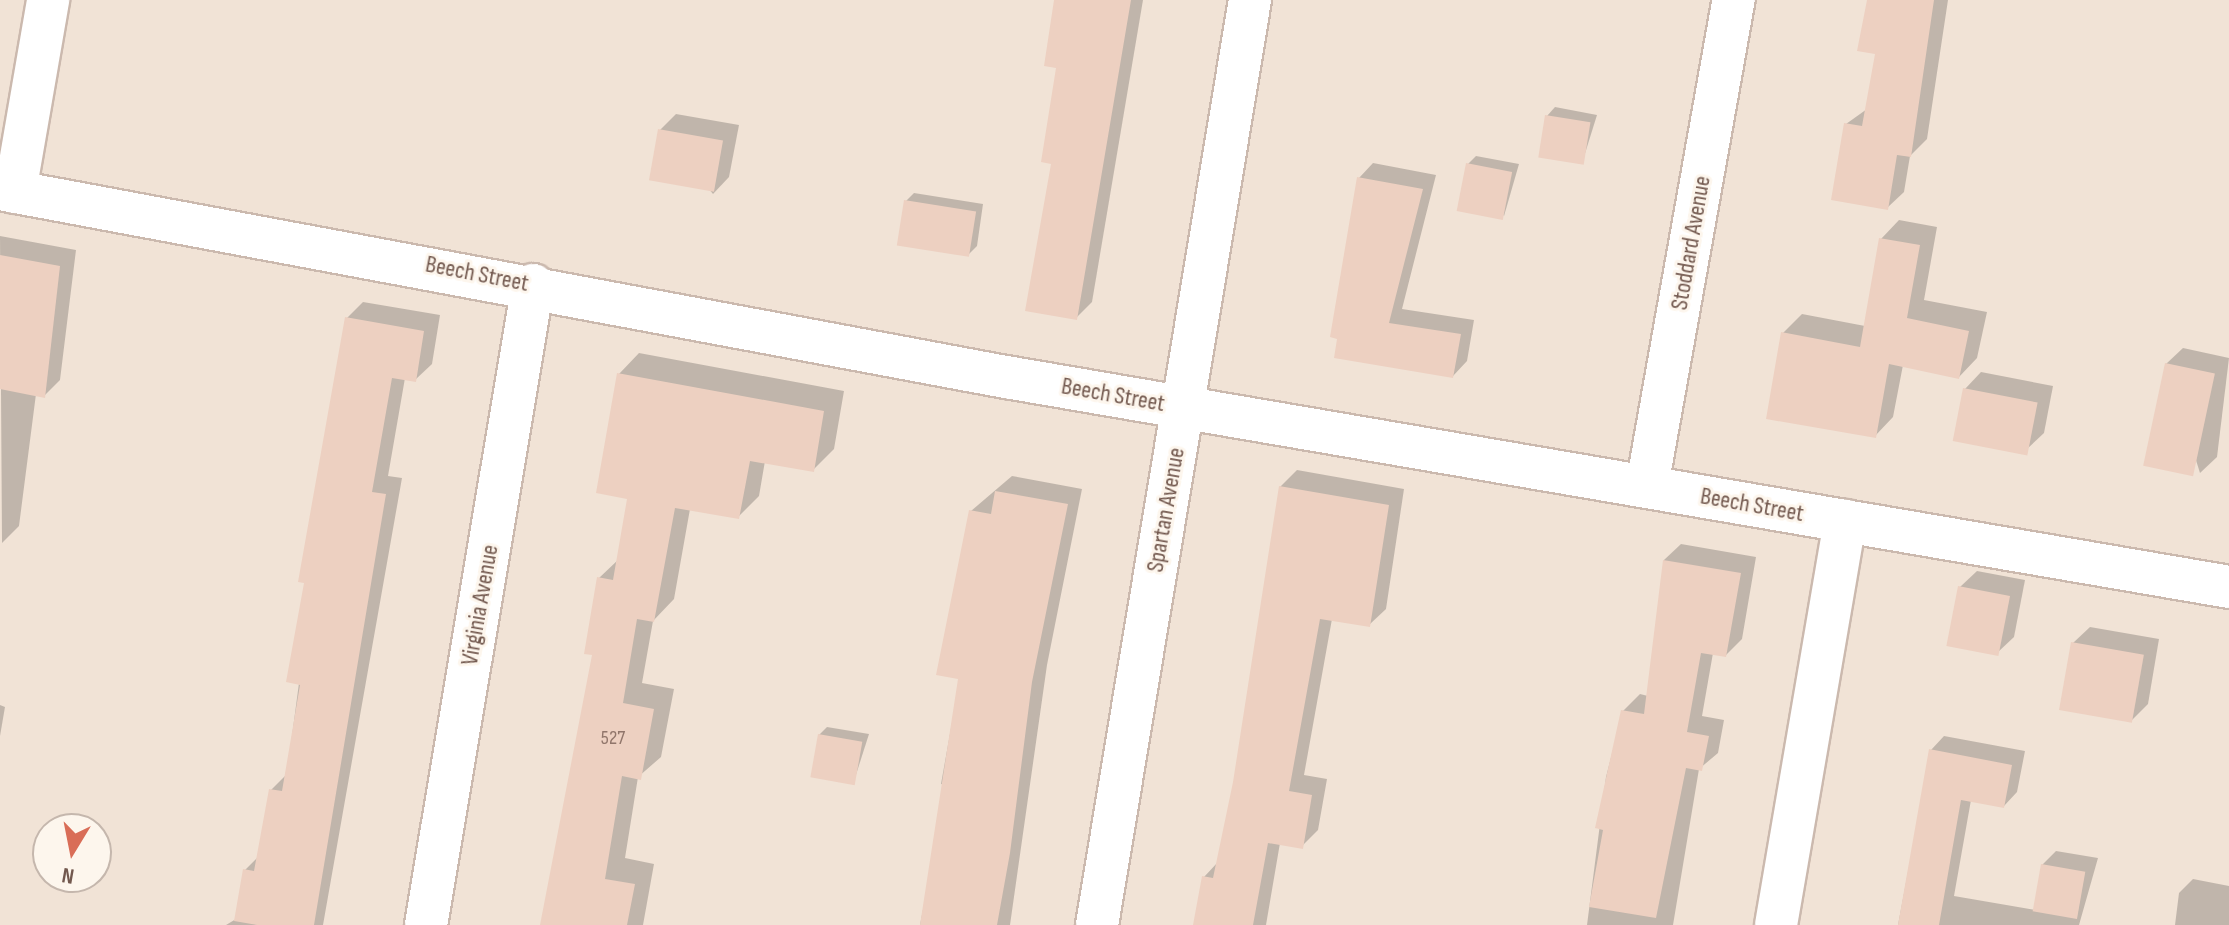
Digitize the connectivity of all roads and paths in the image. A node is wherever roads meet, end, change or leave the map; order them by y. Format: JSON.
{"nodes":[{"id":1,"x":48,"y":0,"type":"edge"},
{"id":2,"x":1250,"y":0,"type":"edge"},
{"id":3,"x":1734,"y":0,"type":"edge"},
{"id":4,"x":8,"y":191,"type":"edge"},
{"id":5,"x":533,"y":285,"type":"junction"},
{"id":6,"x":1184,"y":407,"type":"junction"},
{"id":7,"x":1647,"y":486,"type":"junction"},
{"id":8,"x":1845,"y":521,"type":"junction"},
{"id":9,"x":2229,"y":587,"type":"edge"},
{"id":10,"x":426,"y":925,"type":"edge"},
{"id":11,"x":1097,"y":925,"type":"edge"},
{"id":12,"x":1776,"y":925,"type":"edge"}],
"edges":[{"from":1,"to":4,"type":"street"},
{"from":2,"to":6,"type":"street","name":"Spartan Avenue"},
{"from":3,"to":7,"type":"street","name":"Stoddard Avenue"},
{"from":4,"to":5,"type":"street","name":"Beech Street"},
{"from":5,"to":6,"type":"street","name":"Beech Street"},
{"from":5,"to":10,"type":"street","name":"Virginia Avenue"},
{"from":6,"to":7,"type":"street","name":"Beech Street"},
{"from":6,"to":11,"type":"street","name":"Spartan Avenue"},
{"from":7,"to":8,"type":"street","name":"Beech Street"},
{"from":8,"to":9,"type":"street","name":"Beech Street"},
{"from":8,"to":12,"type":"street"}]}
